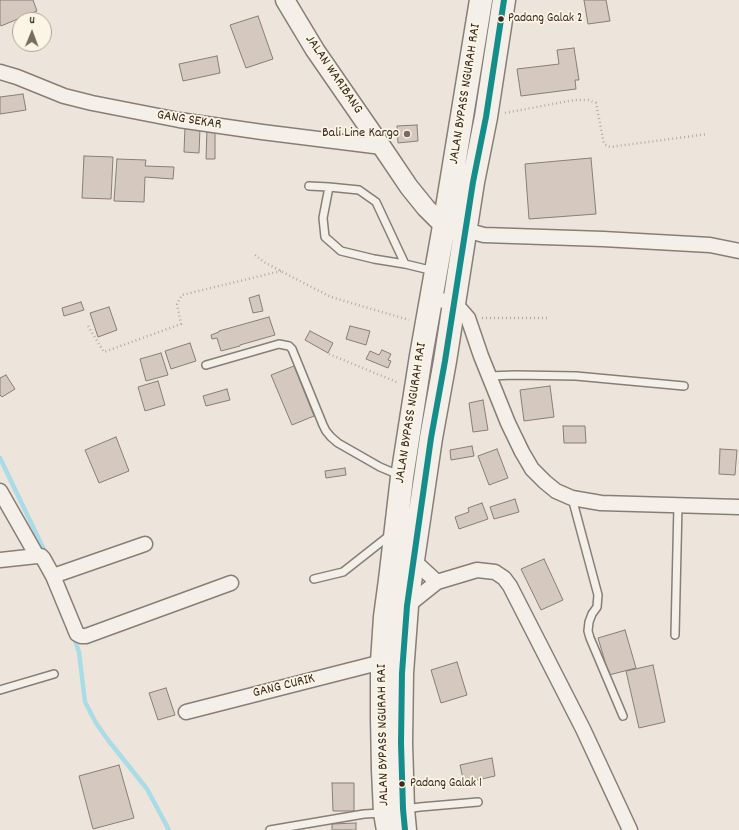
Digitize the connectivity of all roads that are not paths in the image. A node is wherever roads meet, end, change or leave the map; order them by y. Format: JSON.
{"nodes":[{"id":1,"x":285,"y":0,"type":"edge"},
{"id":2,"x":481,"y":0,"type":"edge"},
{"id":3,"x":504,"y":0,"type":"edge"},
{"id":4,"x":0,"y":72,"type":"edge"},
{"id":5,"x":382,"y":147,"type":"junction"},
{"id":6,"x":309,"y":186,"type":"dead end"},
{"id":7,"x":329,"y":187,"type":"junction"},
{"id":8,"x":455,"y":228,"type":"junction"},
{"id":9,"x":739,"y":250,"type":"edge"},
{"id":10,"x":405,"y":264,"type":"junction"},
{"id":11,"x":436,"y":271,"type":"junction"},
{"id":12,"x":431,"y":299,"type":"junction"},
{"id":13,"x":461,"y":310,"type":"junction"},
{"id":14,"x":206,"y":366,"type":"dead end"},
{"id":15,"x":489,"y":376,"type":"junction"},
{"id":16,"x":684,"y":386,"type":"dead end"},
{"id":17,"x":402,"y":476,"type":"junction"},
{"id":18,"x":0,"y":491,"type":"edge"},
{"id":19,"x":572,"y":498,"type":"junction"},
{"id":20,"x":678,"y":505,"type":"junction"},
{"id":21,"x":739,"y":507,"type":"edge"},
{"id":22,"x":396,"y":531,"type":"junction"},
{"id":23,"x":145,"y":544,"type":"dead end"},
{"id":24,"x":37,"y":556,"type":"junction"},
{"id":25,"x":0,"y":560,"type":"edge"},
{"id":26,"x":413,"y":560,"type":"junction"},
{"id":27,"x":53,"y":576,"type":"junction"},
{"id":28,"x":314,"y":579,"type":"dead end"},
{"id":29,"x":437,"y":582,"type":"junction"},
{"id":30,"x":231,"y":583,"type":"dead end"},
{"id":31,"x":407,"y":606,"type":"junction"},
{"id":32,"x":675,"y":635,"type":"dead end"},
{"id":33,"x":382,"y":662,"type":"junction"},
{"id":34,"x":54,"y":674,"type":"dead end"},
{"id":35,"x":0,"y":690,"type":"edge"},
{"id":36,"x":186,"y":712,"type":"dead end"},
{"id":37,"x":623,"y":716,"type":"dead end"},
{"id":38,"x":478,"y":802,"type":"dead end"},
{"id":39,"x":395,"y":820,"type":"edge"},
{"id":40,"x":270,"y":830,"type":"edge"},
{"id":41,"x":630,"y":830,"type":"edge"}],
"edges":[{"from":1,"to":5,"type":"street","name":"JALAN WARIBANG"},
{"from":2,"to":8,"type":"highway","name":"JALAN BYPASS NGURAH RAI"},
{"from":3,"to":8,"type":"highway","name":"JALAN BYPASS NGURAH RAI"},
{"from":4,"to":5,"type":"street","name":"GANG SEKAR"},
{"from":5,"to":8,"type":"street","name":"JALAN WARIBANG"},
{"from":6,"to":7,"type":"lane"},
{"from":7,"to":10,"type":"lane"},
{"from":7,"to":10,"type":"lane"},
{"from":8,"to":9,"type":"street"},
{"from":8,"to":11,"type":"highway","name":"JALAN BYPASS NGURAH RAI"},
{"from":8,"to":13,"type":"highway","name":"JALAN BYPASS NGURAH RAI"},
{"from":10,"to":11,"type":"lane"},
{"from":11,"to":12,"type":"highway","name":"JALAN BYPASS NGURAH RAI"},
{"from":12,"to":13,"type":"street"},
{"from":12,"to":17,"type":"highway","name":"JALAN BYPASS NGURAH RAI"},
{"from":13,"to":15,"type":"street"},
{"from":13,"to":26,"type":"highway","name":"JALAN BYPASS NGURAH RAI"},
{"from":14,"to":17,"type":"lane"},
{"from":15,"to":16,"type":"lane"},
{"from":15,"to":19,"type":"street"},
{"from":17,"to":22,"type":"highway","name":"JALAN BYPASS NGURAH RAI"},
{"from":18,"to":24,"type":"street"},
{"from":19,"to":20,"type":"street"},
{"from":19,"to":37,"type":"lane"},
{"from":20,"to":21,"type":"street"},
{"from":20,"to":32,"type":"lane"},
{"from":22,"to":28,"type":"lane"},
{"from":22,"to":33,"type":"highway","name":"JALAN BYPASS NGURAH RAI"},
{"from":23,"to":27,"type":"street"},
{"from":24,"to":25,"type":"street"},
{"from":24,"to":27,"type":"street"},
{"from":26,"to":29,"type":"street"},
{"from":26,"to":31,"type":"highway","name":"JALAN BYPASS NGURAH RAI"},
{"from":27,"to":30,"type":"street"},
{"from":29,"to":31,"type":"street"},
{"from":29,"to":41,"type":"street"},
{"from":31,"to":39,"type":"highway","name":"JALAN BYPASS NGURAH RAI"},
{"from":33,"to":36,"type":"street","name":"GANG CURIK"},
{"from":33,"to":39,"type":"highway","name":"JALAN BYPASS NGURAH RAI"},
{"from":34,"to":35,"type":"lane"},
{"from":38,"to":39,"type":"lane"},
{"from":39,"to":40,"type":"lane"}]}
